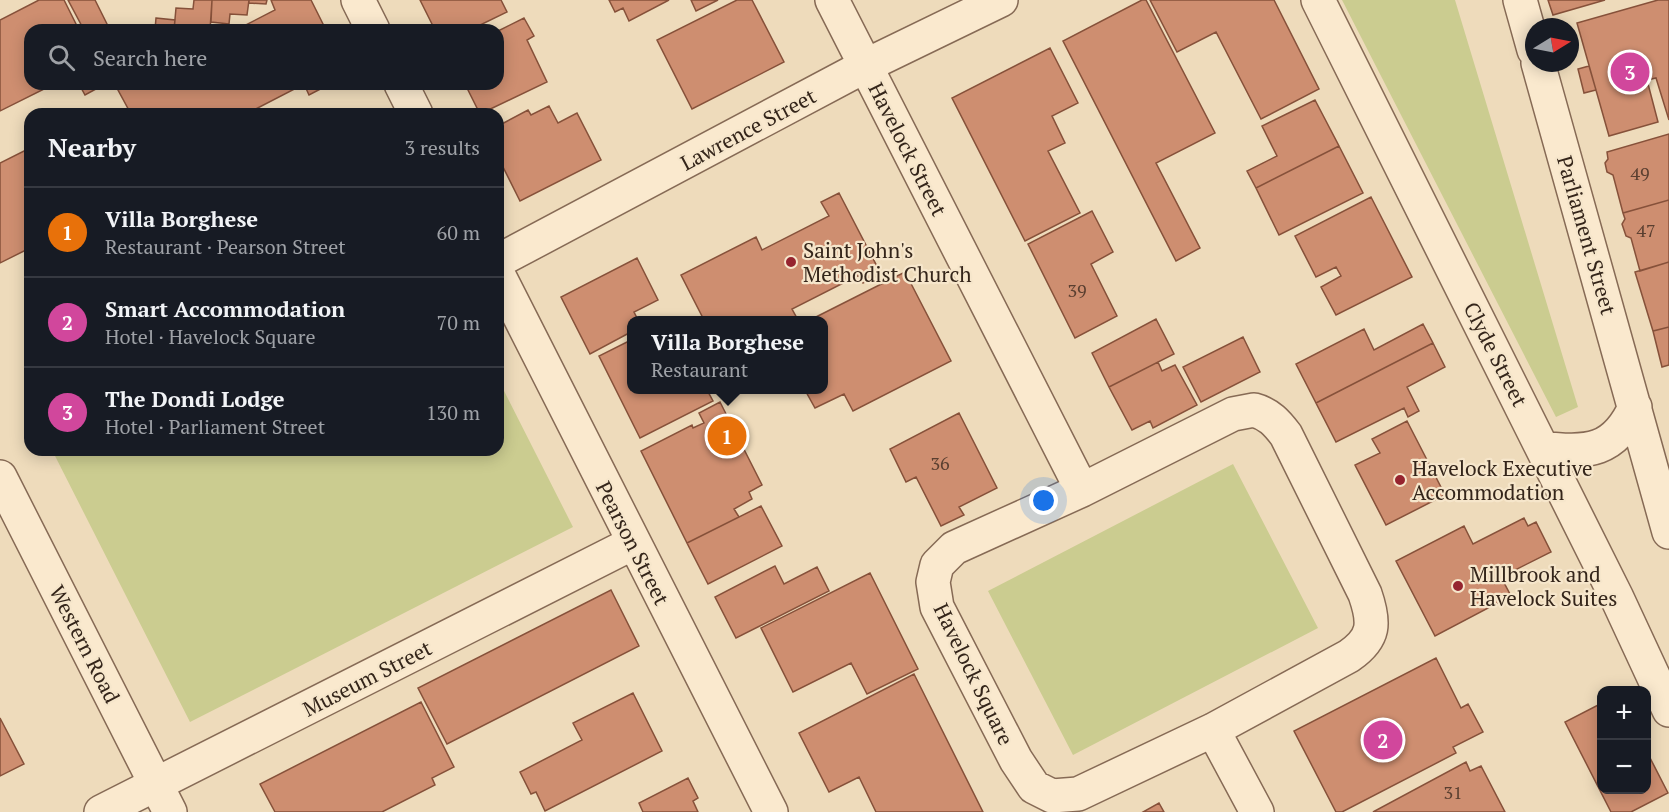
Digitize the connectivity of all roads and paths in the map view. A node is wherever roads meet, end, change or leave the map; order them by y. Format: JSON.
{"nodes":[{"id":1,"x":358,"y":0,"type":"edge"},
{"id":2,"x":832,"y":0,"type":"edge"},
{"id":3,"x":1000,"y":0,"type":"edge"},
{"id":4,"x":1318,"y":0,"type":"edge"},
{"id":5,"x":1520,"y":0,"type":"edge"},
{"id":6,"x":1525,"y":18,"type":"edge"},
{"id":7,"x":370,"y":24,"type":"edge"},
{"id":8,"x":865,"y":66,"type":"junction"},
{"id":9,"x":1541,"y":72,"type":"edge"},
{"id":10,"x":404,"y":90,"type":"edge"},
{"id":11,"x":413,"y":108,"type":"edge"},
{"id":12,"x":504,"y":258,"type":"edge"},
{"id":13,"x":504,"y":286,"type":"edge"},
{"id":14,"x":1635,"y":407,"type":"junction"},
{"id":15,"x":1543,"y":448,"type":"junction"},
{"id":16,"x":0,"y":477,"type":"edge"},
{"id":17,"x":1082,"y":490,"type":"junction"},
{"id":18,"x":1669,"y":532,"type":"edge"},
{"id":19,"x":633,"y":543,"type":"junction"},
{"id":20,"x":1669,"y":710,"type":"edge"},
{"id":21,"x":1213,"y":730,"type":"junction"},
{"id":22,"x":163,"y":799,"type":"edge"},
{"id":23,"x":101,"y":812,"type":"edge"},
{"id":24,"x":771,"y":812,"type":"edge"},
{"id":25,"x":1257,"y":812,"type":"edge"}],
"edges":[{"from":1,"to":7,"type":"street"},
{"from":2,"to":8,"type":"street","name":"Havelock Street"},
{"from":3,"to":8,"type":"street","name":"Lawrence Street"},
{"from":4,"to":15,"type":"street","name":"Clyde Street"},
{"from":5,"to":6,"type":"street"},
{"from":8,"to":12,"type":"street","name":"Lawrence Street"},
{"from":8,"to":17,"type":"street","name":"Havelock Street"},
{"from":9,"to":14,"type":"street","name":"Parliament Street"},
{"from":10,"to":11,"type":"street"},
{"from":13,"to":19,"type":"street","name":"Pearson Street"},
{"from":14,"to":15,"type":"street"},
{"from":14,"to":18,"type":"street","name":"Parliament Street"},
{"from":15,"to":20,"type":"street","name":"Clyde Street"},
{"from":16,"to":22,"type":"street","name":"Western Road"},
{"from":17,"to":21,"type":"street","name":"Havelock Square"},
{"from":17,"to":21,"type":"street","name":"Havelock Square"},
{"from":19,"to":22,"type":"street","name":"Museum Street"},
{"from":19,"to":24,"type":"street","name":"Pearson Street"},
{"from":21,"to":25,"type":"street"},
{"from":22,"to":23,"type":"street","name":"Museum Street"}]}
